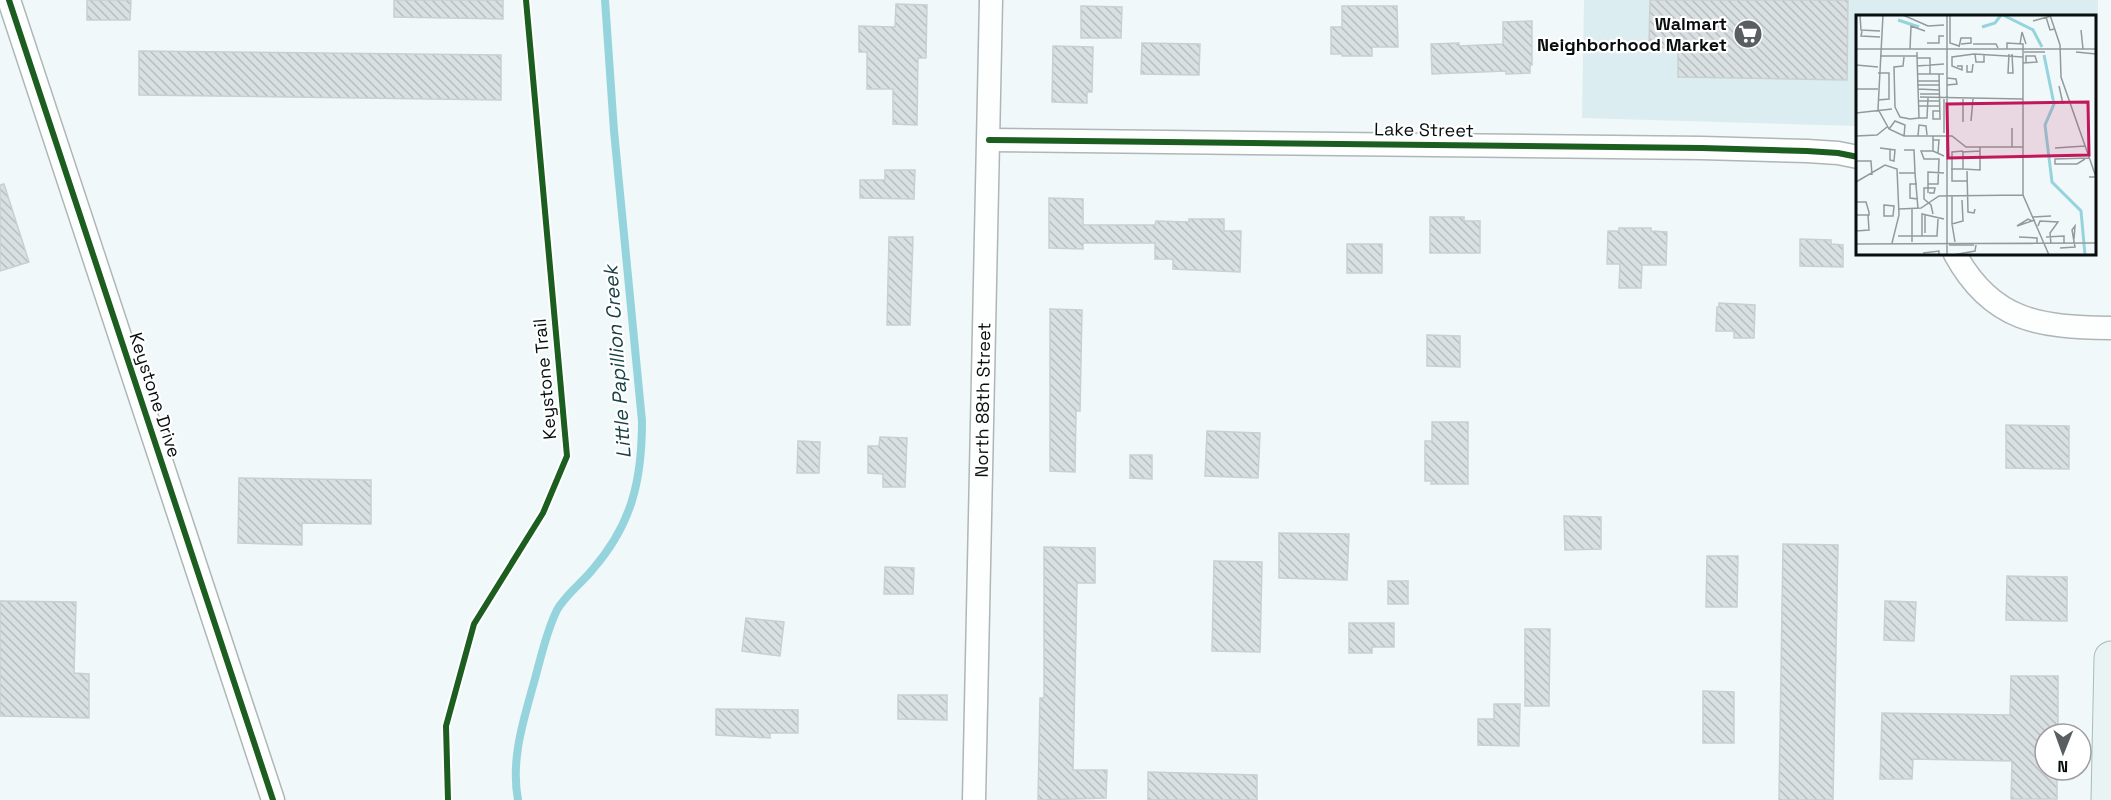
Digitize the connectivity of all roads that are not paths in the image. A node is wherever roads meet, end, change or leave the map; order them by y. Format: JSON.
{"nodes":[{"id":1,"x":9,"y":0,"type":"edge"},
{"id":2,"x":991,"y":0,"type":"edge"},
{"id":3,"x":988,"y":140,"type":"junction"},
{"id":4,"x":1856,"y":158,"type":"edge"},
{"id":5,"x":1956,"y":255,"type":"edge"},
{"id":6,"x":2111,"y":328,"type":"edge"},
{"id":7,"x":2111,"y":658,"type":"edge"},
{"id":8,"x":273,"y":800,"type":"edge"},
{"id":9,"x":974,"y":800,"type":"edge"},
{"id":10,"x":2108,"y":800,"type":"edge"}],
"edges":[{"from":1,"to":8,"type":"street","name":"Keystone Drive"},
{"from":2,"to":3,"type":"street","name":"North 88th Street"},
{"from":3,"to":4,"type":"street","name":"Lake Street"},
{"from":3,"to":9,"type":"street","name":"North 88th Street"},
{"from":5,"to":6,"type":"street"},
{"from":7,"to":10,"type":"main road"}]}
